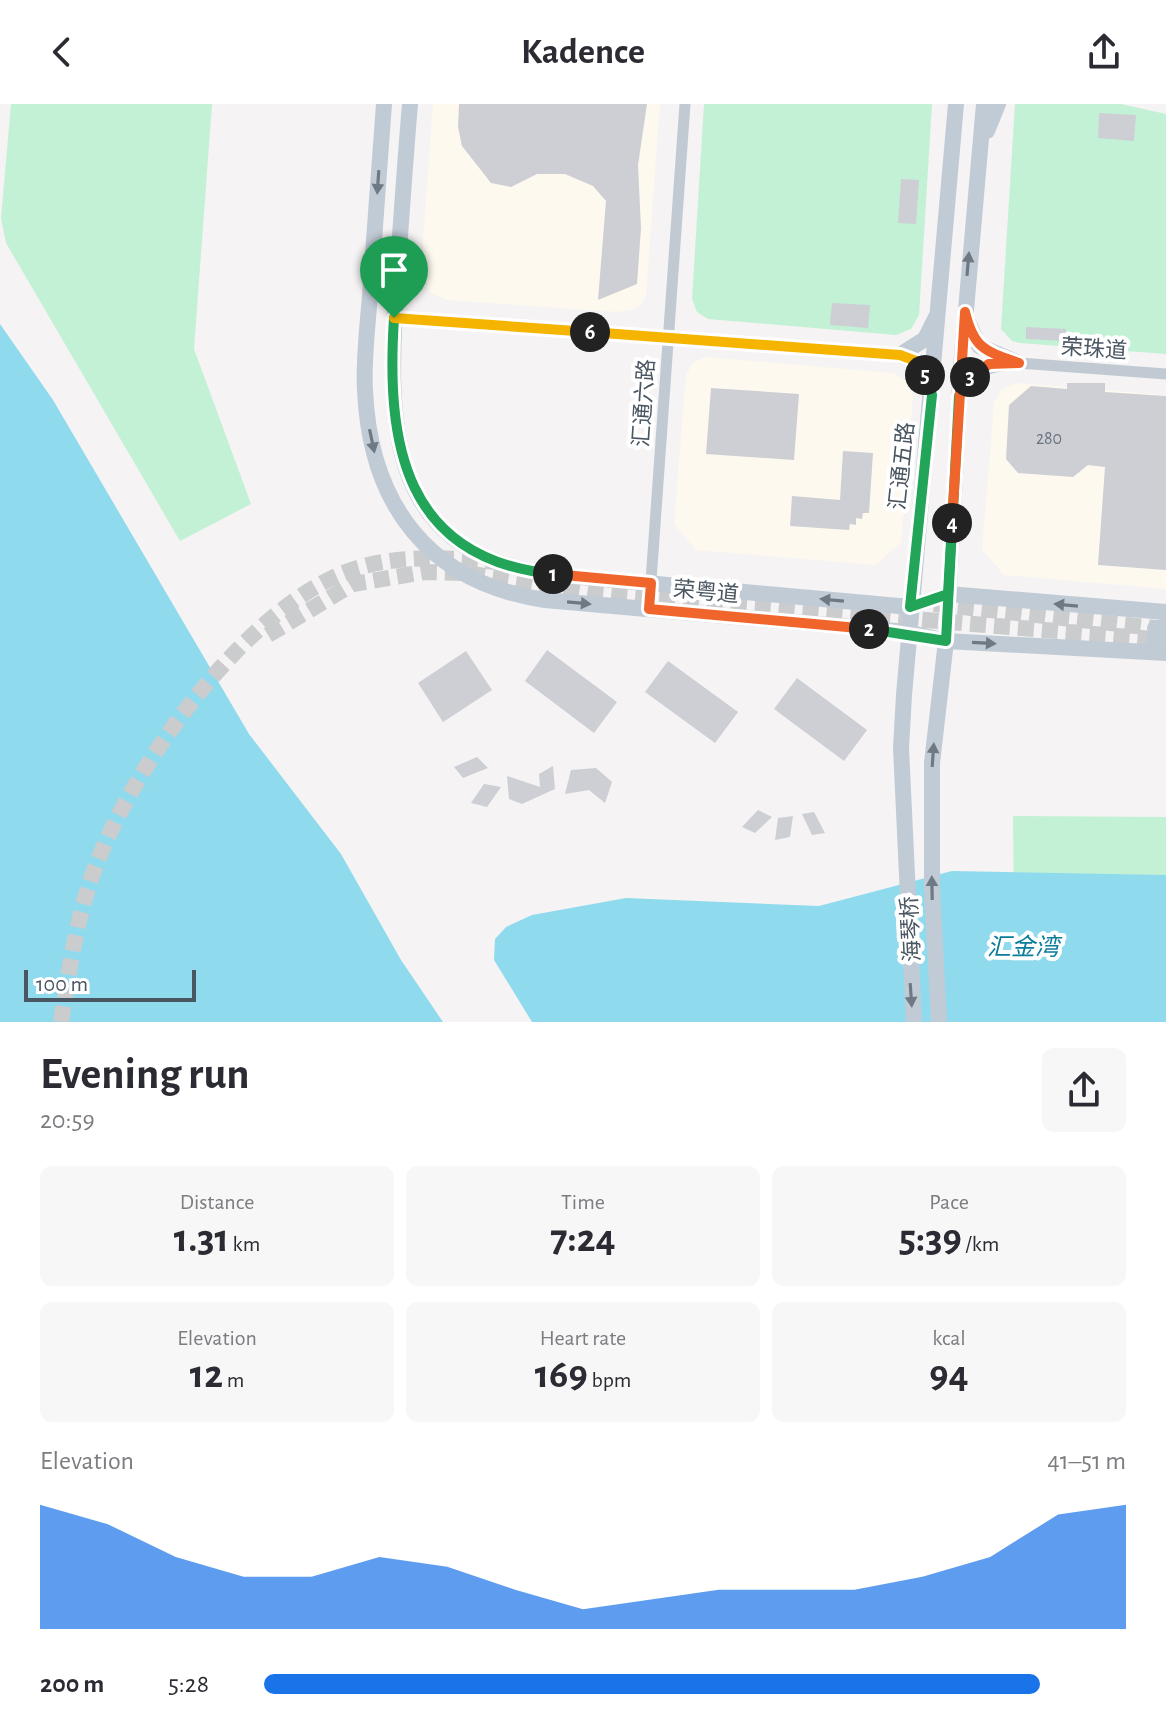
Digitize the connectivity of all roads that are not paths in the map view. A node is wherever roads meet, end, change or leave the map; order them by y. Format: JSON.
{"nodes":[{"id":1,"x":384,"y":104,"type":"edge"},
{"id":2,"x":410,"y":104,"type":"edge"},
{"id":3,"x":685,"y":104,"type":"edge"},
{"id":4,"x":956,"y":104,"type":"edge"},
{"id":5,"x":984,"y":104,"type":"edge"},
{"id":6,"x":998,"y":104,"type":"edge"},
{"id":7,"x":980,"y":147,"type":"junction"},
{"id":8,"x":940,"y":304,"type":"junction"},
{"id":9,"x":965,"y":312,"type":"junction"},
{"id":10,"x":394,"y":318,"type":"junction"},
{"id":11,"x":668,"y":338,"type":"junction"},
{"id":12,"x":900,"y":355,"type":"junction"},
{"id":13,"x":1019,"y":363,"type":"junction"},
{"id":14,"x":1166,"y":374,"type":"edge"},
{"id":15,"x":932,"y":395,"type":"junction"},
{"id":16,"x":959,"y":396,"type":"junction"},
{"id":17,"x":651,"y":583,"type":"junction"},
{"id":18,"x":948,"y":594,"type":"junction"},
{"id":19,"x":910,"y":607,"type":"junction"},
{"id":20,"x":649,"y":609,"type":"junction"},
{"id":21,"x":1166,"y":612,"type":"edge"},
{"id":22,"x":907,"y":632,"type":"junction"},
{"id":23,"x":946,"y":641,"type":"junction"},
{"id":24,"x":1166,"y":653,"type":"edge"},
{"id":25,"x":905,"y":833,"type":"joint"},
{"id":26,"x":914,"y":1022,"type":"edge"},
{"id":27,"x":939,"y":1022,"type":"edge"}],
"edges":[{"from":1,"to":20,"type":"street","name":"荣粤道","one_way":true},
{"from":2,"to":10,"type":"street","name":"荣粤道"},
{"from":3,"to":11,"type":"street","name":"汇通六路"},
{"from":4,"to":8,"type":"street","name":"汇通五路"},
{"from":5,"to":7,"type":"street"},
{"from":6,"to":7,"type":"street"},
{"from":9,"to":7,"type":"street","one_way":true},
{"from":8,"to":12,"type":"street"},
{"from":8,"to":15,"type":"street","name":"汇通五路"},
{"from":9,"to":13,"type":"street"},
{"from":9,"to":16,"type":"street"},
{"from":10,"to":11,"type":"street"},
{"from":10,"to":17,"type":"street","name":"荣粤道"},
{"from":11,"to":12,"type":"street"},
{"from":11,"to":17,"type":"street","name":"汇通六路"},
{"from":12,"to":15,"type":"street"},
{"from":13,"to":14,"type":"street","name":"荣珠道"},
{"from":13,"to":16,"type":"street"},
{"from":15,"to":19,"type":"street","name":"汇通五路"},
{"from":16,"to":18,"type":"street"},
{"from":19,"to":17,"type":"street","name":"荣粤道","one_way":true},
{"from":17,"to":20,"type":"street","name":"汇通六路"},
{"from":18,"to":19,"type":"street","name":"荣粤道"},
{"from":21,"to":18,"type":"street","name":"荣粤道","one_way":true},
{"from":18,"to":23,"type":"street"},
{"from":19,"to":22,"type":"street","name":"汇通五路"},
{"from":20,"to":22,"type":"street","name":"荣粤道"},
{"from":22,"to":23,"type":"street","name":"荣粤道"},
{"from":22,"to":25,"type":"street","name":"汇通五路"},
{"from":23,"to":24,"type":"street","name":"荣粤道","one_way":true},
{"from":27,"to":23,"type":"street","name":"海琴桥","one_way":true},
{"from":25,"to":26,"type":"street","name":"海琴桥","one_way":true}]}
